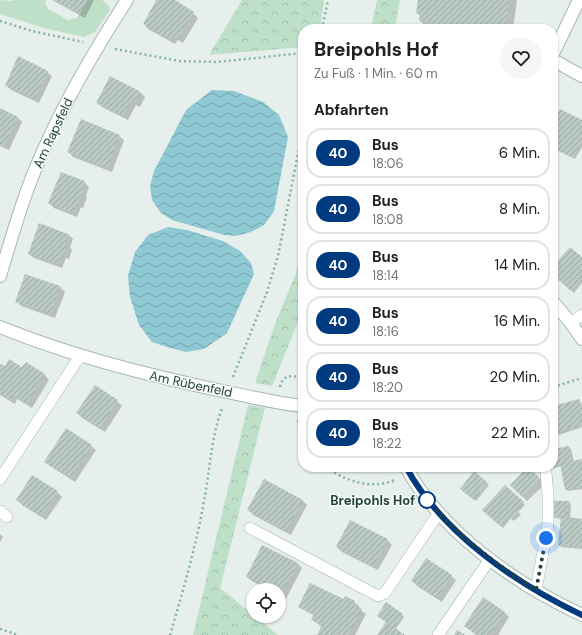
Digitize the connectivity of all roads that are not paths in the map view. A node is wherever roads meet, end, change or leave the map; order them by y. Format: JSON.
{"nodes":[{"id":1,"x":127,"y":0,"type":"edge"},
{"id":2,"x":579,"y":0,"type":"edge"},
{"id":3,"x":558,"y":44,"type":"edge"},
{"id":4,"x":558,"y":63,"type":"edge"},
{"id":5,"x":582,"y":76,"type":"edge"},
{"id":6,"x":0,"y":276,"type":"edge"},
{"id":7,"x":558,"y":308,"type":"edge"},
{"id":8,"x":582,"y":315,"type":"edge"},
{"id":9,"x":571,"y":323,"type":"junction"},
{"id":10,"x":0,"y":327,"type":"edge"},
{"id":11,"x":582,"y":339,"type":"edge"},
{"id":12,"x":80,"y":356,"type":"junction"},
{"id":13,"x":298,"y":405,"type":"edge"},
{"id":14,"x":409,"y":472,"type":"edge"},
{"id":15,"x":546,"y":473,"type":"dead end"},
{"id":16,"x":0,"y":479,"type":"edge"},
{"id":17,"x":438,"y":514,"type":"junction"},
{"id":18,"x":250,"y":528,"type":"dead end"},
{"id":19,"x":490,"y":559,"type":"junction"},
{"id":20,"x":536,"y":590,"type":"junction"},
{"id":21,"x":582,"y":615,"type":"edge"},
{"id":22,"x":438,"y":635,"type":"edge"}],
"edges":[{"from":1,"to":6,"type":"street","name":"Am Rapsfeld"},
{"from":2,"to":3,"type":"street"},
{"from":4,"to":5,"type":"street"},
{"from":7,"to":9,"type":"street"},
{"from":8,"to":9,"type":"lane"},
{"from":9,"to":11,"type":"street"},
{"from":10,"to":12,"type":"street","name":"Am Rübenfeld"},
{"from":12,"to":13,"type":"street","name":"Am Rübenfeld"},
{"from":12,"to":16,"type":"lane"},
{"from":14,"to":17,"type":"street"},
{"from":15,"to":20,"type":"lane"},
{"from":17,"to":18,"type":"lane"},
{"from":17,"to":19,"type":"street"},
{"from":19,"to":20,"type":"street"},
{"from":19,"to":22,"type":"lane"},
{"from":20,"to":21,"type":"street"}]}
